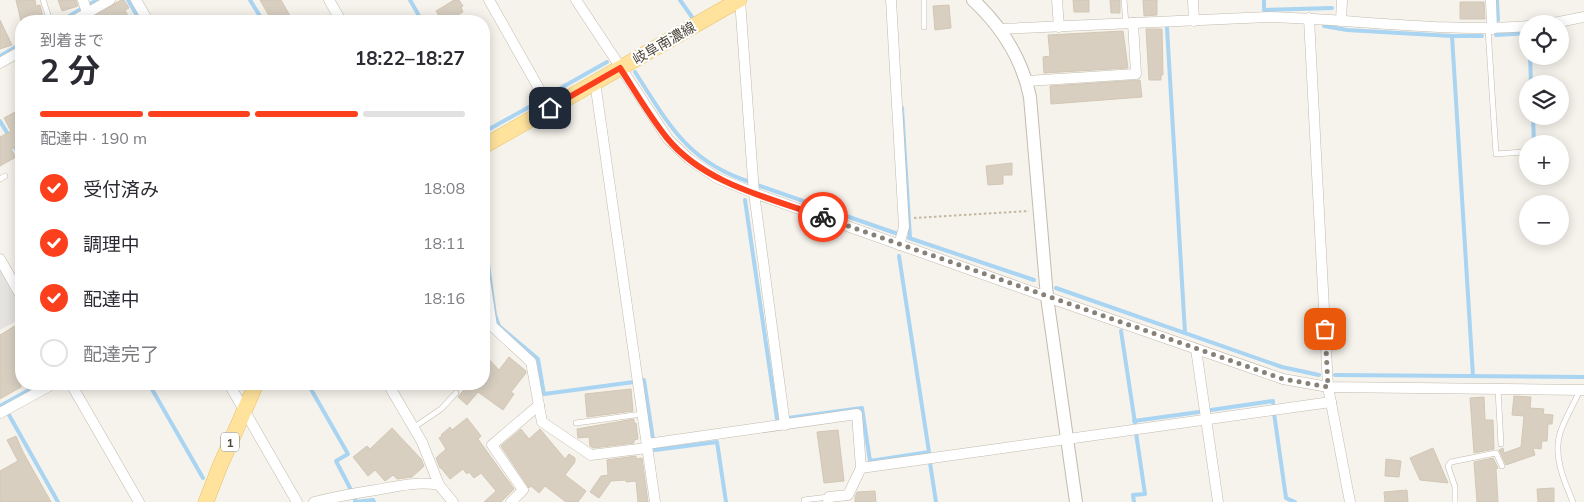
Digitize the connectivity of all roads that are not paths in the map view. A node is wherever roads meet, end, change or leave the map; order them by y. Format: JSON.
{"nodes":[{"id":1,"x":44,"y":0,"type":"edge"},
{"id":2,"x":82,"y":0,"type":"edge"},
{"id":3,"x":110,"y":0,"type":"edge"},
{"id":4,"x":136,"y":0,"type":"edge"},
{"id":5,"x":329,"y":0,"type":"edge"},
{"id":6,"x":488,"y":0,"type":"edge"},
{"id":7,"x":576,"y":0,"type":"edge"},
{"id":8,"x":740,"y":0,"type":"edge"},
{"id":9,"x":891,"y":0,"type":"edge"},
{"id":10,"x":924,"y":0,"type":"edge"},
{"id":11,"x":973,"y":0,"type":"edge"},
{"id":12,"x":1057,"y":0,"type":"edge"},
{"id":13,"x":1124,"y":0,"type":"edge"},
{"id":14,"x":1193,"y":0,"type":"edge"},
{"id":15,"x":1342,"y":0,"type":"edge"},
{"id":16,"x":1491,"y":0,"type":"edge"},
{"id":17,"x":48,"y":15,"type":"edge"},
{"id":18,"x":80,"y":15,"type":"edge"},
{"id":19,"x":85,"y":15,"type":"edge"},
{"id":20,"x":145,"y":15,"type":"edge"},
{"id":21,"x":338,"y":15,"type":"edge"},
{"id":22,"x":1584,"y":17,"type":"edge"},
{"id":23,"x":1309,"y":18,"type":"junction"},
{"id":24,"x":1569,"y":20,"type":"edge"},
{"id":25,"x":1194,"y":21,"type":"junction"},
{"id":26,"x":1341,"y":21,"type":"junction"},
{"id":27,"x":1129,"y":23,"type":"junction"},
{"id":28,"x":924,"y":27,"type":"dead end"},
{"id":29,"x":1058,"y":27,"type":"junction"},
{"id":30,"x":1519,"y":27,"type":"edge"},
{"id":31,"x":1000,"y":29,"type":"junction"},
{"id":32,"x":1490,"y":29,"type":"junction"},
{"id":33,"x":15,"y":54,"type":"edge"},
{"id":34,"x":0,"y":63,"type":"edge"},
{"id":35,"x":620,"y":68,"type":"junction"},
{"id":36,"x":1027,"y":81,"type":"junction"},
{"id":37,"x":595,"y":82,"type":"junction"},
{"id":38,"x":550,"y":108,"type":"junction"},
{"id":39,"x":490,"y":143,"type":"edge"},
{"id":40,"x":1519,"y":152,"type":"edge"},
{"id":41,"x":754,"y":193,"type":"junction"},
{"id":42,"x":899,"y":245,"type":"junction"},
{"id":43,"x":0,"y":259,"type":"edge"},
{"id":44,"x":15,"y":285,"type":"edge"},
{"id":45,"x":1047,"y":297,"type":"junction"},
{"id":46,"x":490,"y":313,"type":"edge"},
{"id":47,"x":1196,"y":348,"type":"junction"},
{"id":48,"x":1328,"y":387,"type":"junction"},
{"id":49,"x":42,"y":390,"type":"edge"},
{"id":50,"x":74,"y":390,"type":"edge"},
{"id":51,"x":232,"y":390,"type":"edge"},
{"id":52,"x":253,"y":390,"type":"edge"},
{"id":53,"x":391,"y":390,"type":"edge"},
{"id":54,"x":1498,"y":390,"type":"junction"},
{"id":55,"x":1582,"y":390,"type":"edge"},
{"id":56,"x":456,"y":393,"type":"dead end"},
{"id":57,"x":1331,"y":402,"type":"junction"},
{"id":58,"x":539,"y":405,"type":"junction"},
{"id":59,"x":244,"y":411,"type":"junction"},
{"id":60,"x":0,"y":413,"type":"edge"},
{"id":61,"x":643,"y":414,"type":"junction"},
{"id":62,"x":1206,"y":419,"type":"junction"},
{"id":63,"x":576,"y":423,"type":"dead end"},
{"id":64,"x":785,"y":425,"type":"junction"},
{"id":65,"x":413,"y":428,"type":"junction"},
{"id":66,"x":1066,"y":438,"type":"junction"},
{"id":67,"x":1501,"y":444,"type":"dead end"},
{"id":68,"x":647,"y":446,"type":"junction"},
{"id":69,"x":1502,"y":466,"type":"dead end"},
{"id":70,"x":861,"y":468,"type":"junction"},
{"id":71,"x":439,"y":485,"type":"junction"},
{"id":72,"x":804,"y":500,"type":"dead end"},
{"id":73,"x":828,"y":500,"type":"edge"},
{"id":74,"x":139,"y":502,"type":"edge"},
{"id":75,"x":206,"y":502,"type":"edge"},
{"id":76,"x":297,"y":502,"type":"edge"},
{"id":77,"x":314,"y":502,"type":"edge"},
{"id":78,"x":453,"y":502,"type":"edge"},
{"id":79,"x":511,"y":502,"type":"edge"},
{"id":80,"x":655,"y":502,"type":"edge"},
{"id":81,"x":1076,"y":502,"type":"edge"},
{"id":82,"x":1218,"y":502,"type":"edge"},
{"id":83,"x":1350,"y":502,"type":"edge"},
{"id":84,"x":1455,"y":502,"type":"edge"},
{"id":85,"x":1573,"y":502,"type":"edge"}],
"edges":[{"from":1,"to":17,"type":"lane"},
{"from":2,"to":18,"type":"street"},
{"from":3,"to":19,"type":"street"},
{"from":4,"to":20,"type":"street"},
{"from":5,"to":21,"type":"street"},
{"from":6,"to":38,"type":"street"},
{"from":7,"to":35,"type":"street"},
{"from":8,"to":35,"type":"main road","name":"岐阜南濃線"},
{"from":8,"to":41,"type":"street"},
{"from":9,"to":42,"type":"street"},
{"from":10,"to":28,"type":"lane"},
{"from":11,"to":31,"type":"street"},
{"from":12,"to":29,"type":"street"},
{"from":13,"to":27,"type":"lane"},
{"from":14,"to":25,"type":"street"},
{"from":15,"to":26,"type":"street"},
{"from":16,"to":32,"type":"street"},
{"from":22,"to":24,"type":"street"},
{"from":23,"to":25,"type":"street"},
{"from":23,"to":26,"type":"street"},
{"from":23,"to":48,"type":"street"},
{"from":25,"to":27,"type":"street"},
{"from":26,"to":32,"type":"street"},
{"from":27,"to":29,"type":"street"},
{"from":27,"to":36,"type":"street"},
{"from":29,"to":31,"type":"street"},
{"from":30,"to":32,"type":"street"},
{"from":31,"to":36,"type":"street"},
{"from":32,"to":40,"type":"lane"},
{"from":33,"to":34,"type":"street"},
{"from":35,"to":37,"type":"main road","name":"岐阜南濃線"},
{"from":35,"to":41,"type":"street"},
{"from":36,"to":45,"type":"street"},
{"from":37,"to":38,"type":"main road","name":"岐阜南濃線"},
{"from":37,"to":61,"type":"street"},
{"from":38,"to":39,"type":"main road","name":"岐阜南濃線"},
{"from":41,"to":42,"type":"street"},
{"from":41,"to":64,"type":"street"},
{"from":42,"to":45,"type":"street"},
{"from":43,"to":44,"type":"street"},
{"from":45,"to":47,"type":"street"},
{"from":45,"to":66,"type":"street"},
{"from":46,"to":58,"type":"street"},
{"from":47,"to":48,"type":"street"},
{"from":47,"to":62,"type":"street"},
{"from":48,"to":54,"type":"street"},
{"from":48,"to":57,"type":"street"},
{"from":49,"to":60,"type":"street"},
{"from":50,"to":74,"type":"street"},
{"from":51,"to":59,"type":"street"},
{"from":52,"to":59,"type":"main road","number":"1"},
{"from":53,"to":65,"type":"street"},
{"from":54,"to":55,"type":"street"},
{"from":54,"to":67,"type":"lane"},
{"from":55,"to":85,"type":"lane"},
{"from":56,"to":65,"type":"lane"},
{"from":57,"to":62,"type":"street"},
{"from":57,"to":83,"type":"street"},
{"from":58,"to":68,"type":"street"},
{"from":58,"to":79,"type":"street"},
{"from":59,"to":75,"type":"main road","number":"1"},
{"from":59,"to":76,"type":"street"},
{"from":61,"to":63,"type":"lane"},
{"from":61,"to":68,"type":"street"},
{"from":62,"to":66,"type":"street"},
{"from":62,"to":82,"type":"street"},
{"from":64,"to":68,"type":"street"},
{"from":64,"to":70,"type":"street"},
{"from":65,"to":71,"type":"street"},
{"from":66,"to":70,"type":"street"},
{"from":66,"to":81,"type":"street"},
{"from":68,"to":80,"type":"street"},
{"from":69,"to":84,"type":"lane"},
{"from":70,"to":73,"type":"street"},
{"from":71,"to":77,"type":"street"},
{"from":71,"to":78,"type":"street"},
{"from":72,"to":73,"type":"lane"}]}
